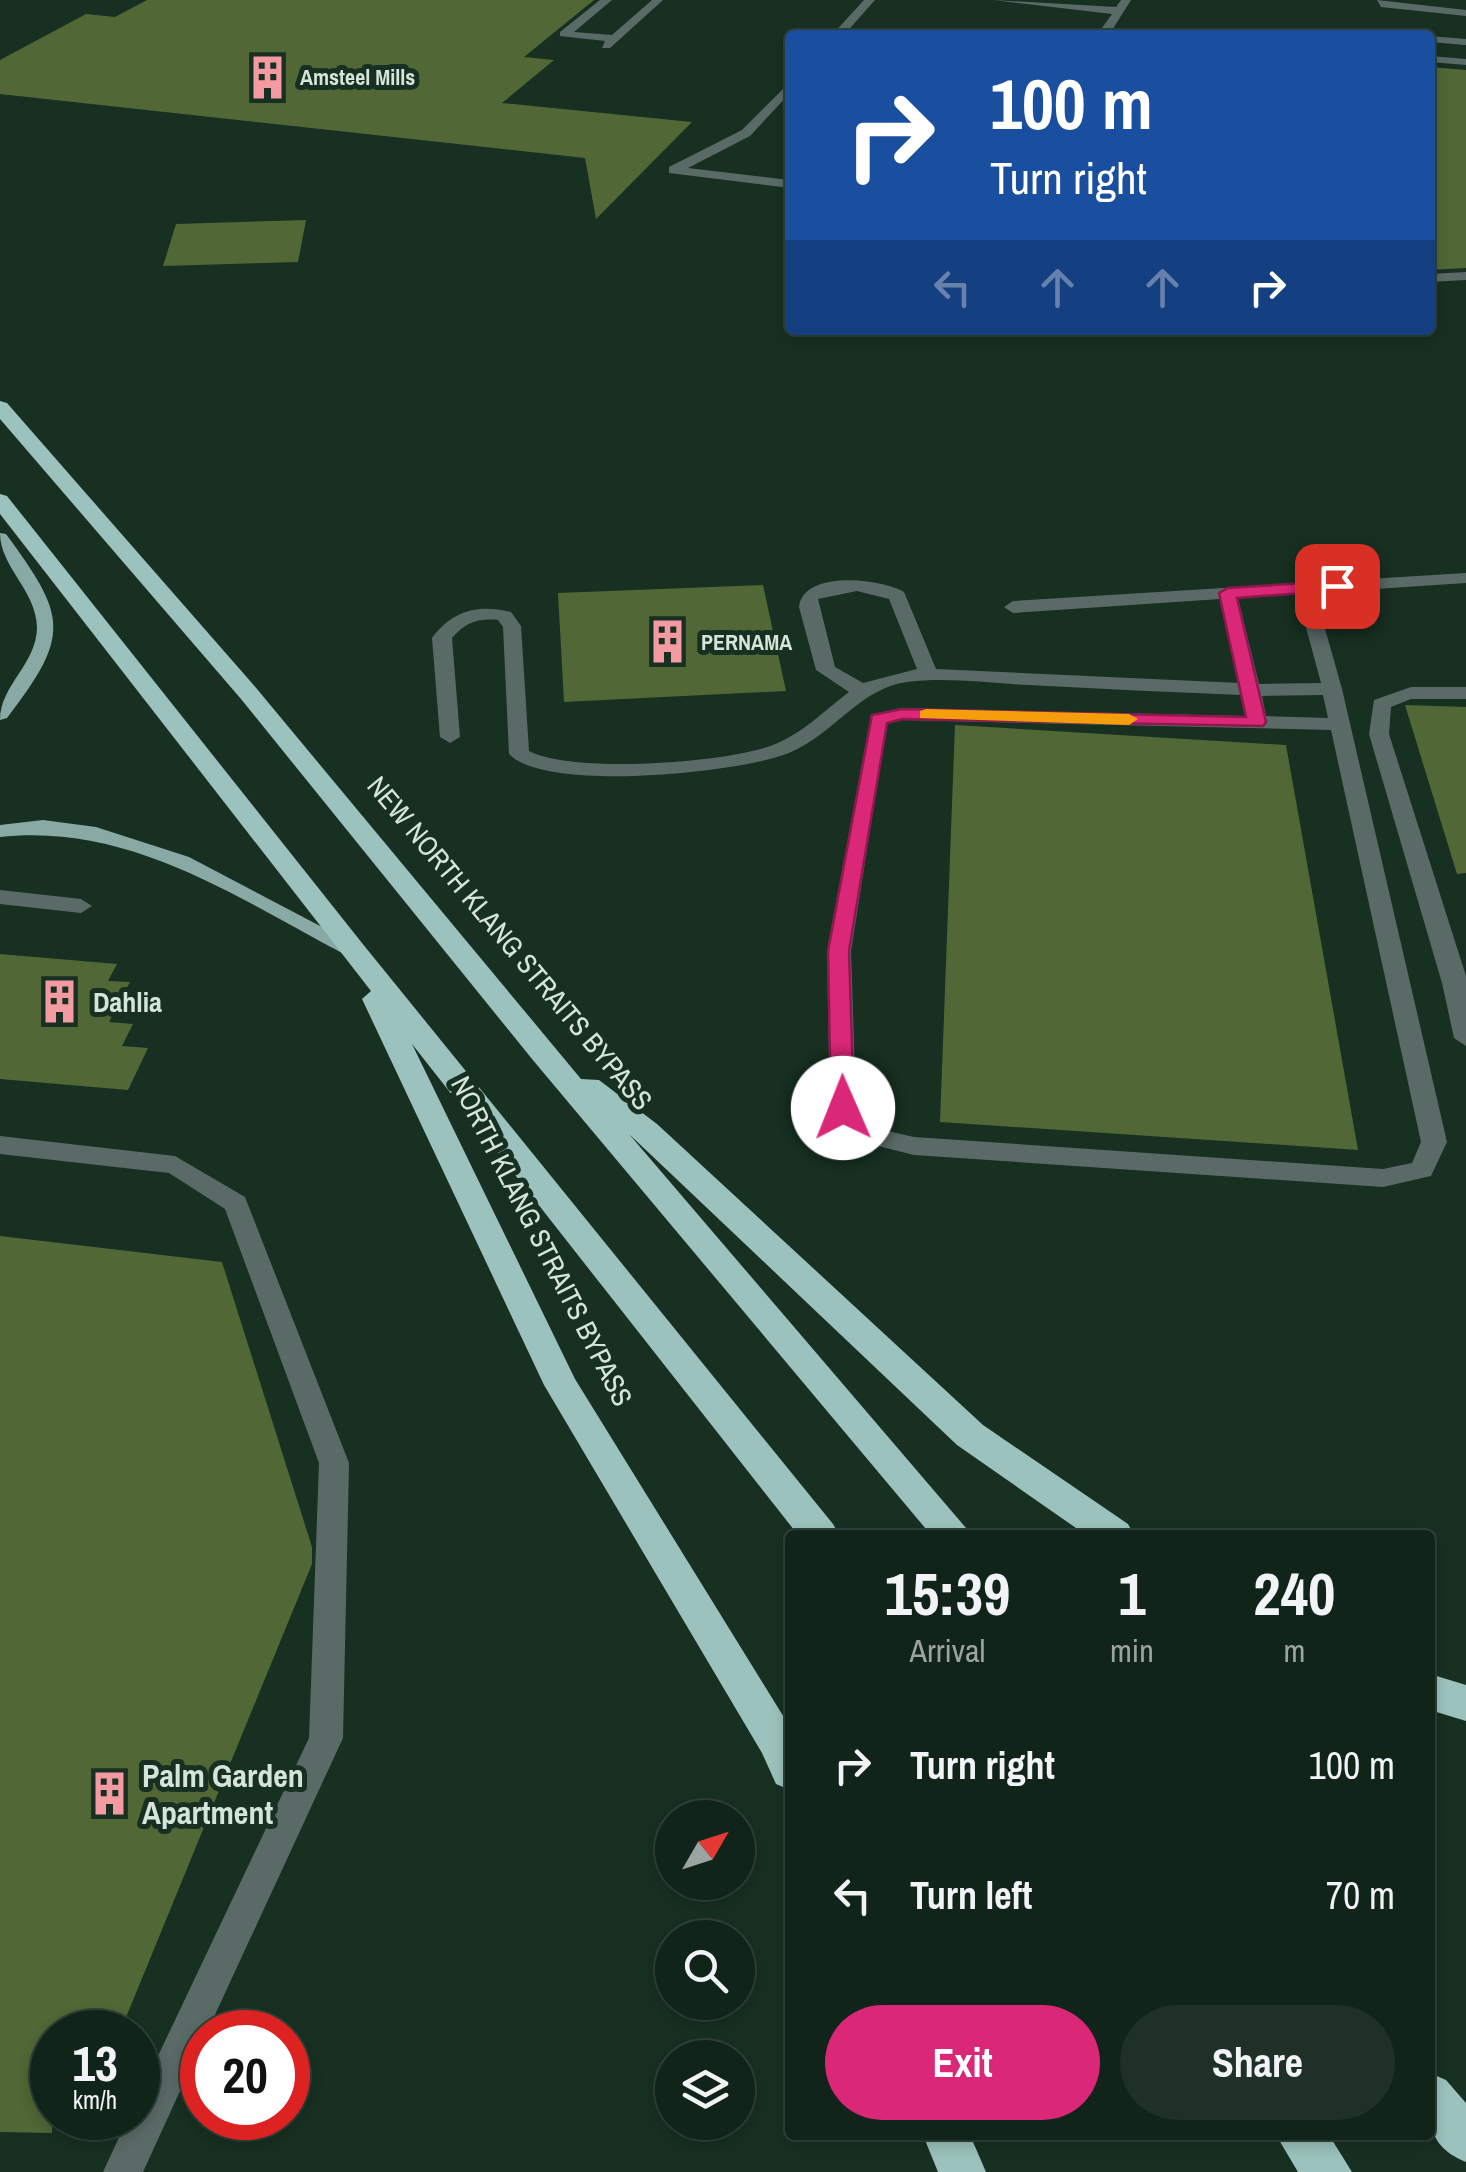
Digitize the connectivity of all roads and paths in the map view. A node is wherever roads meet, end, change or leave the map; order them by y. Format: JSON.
{"nodes":[{"id":1,"x":607,"y":0,"type":"edge"},
{"id":2,"x":658,"y":0,"type":"edge"},
{"id":3,"x":870,"y":0,"type":"edge"},
{"id":4,"x":998,"y":0,"type":"edge"},
{"id":5,"x":1382,"y":0,"type":"edge"},
{"id":6,"x":1123,"y":5,"type":"edge"},
{"id":7,"x":1466,"y":13,"type":"edge"},
{"id":8,"x":843,"y":30,"type":"edge"},
{"id":9,"x":1106,"y":30,"type":"edge"},
{"id":10,"x":616,"y":39,"type":"junction"},
{"id":11,"x":1435,"y":39,"type":"edge"},
{"id":12,"x":1466,"y":42,"type":"edge"},
{"id":13,"x":599,"y":51,"type":"dead end"},
{"id":14,"x":1435,"y":59,"type":"edge"},
{"id":15,"x":1466,"y":62,"type":"edge"},
{"id":16,"x":785,"y":91,"type":"edge"},
{"id":17,"x":785,"y":183,"type":"edge"},
{"id":18,"x":1466,"y":276,"type":"edge"},
{"id":19,"x":1435,"y":278,"type":"edge"},
{"id":20,"x":0,"y":406,"type":"edge"},
{"id":21,"x":0,"y":500,"type":"edge"},
{"id":22,"x":0,"y":538,"type":"edge"},
{"id":23,"x":1466,"y":578,"type":"edge"},
{"id":24,"x":1304,"y":588,"type":"junction"},
{"id":25,"x":1228,"y":593,"type":"junction"},
{"id":26,"x":1012,"y":607,"type":"dead end"},
{"id":27,"x":930,"y":675,"type":"junction"},
{"id":28,"x":1332,"y":689,"type":"junction"},
{"id":29,"x":1251,"y":690,"type":"junction"},
{"id":30,"x":864,"y":692,"type":"junction"},
{"id":31,"x":1466,"y":693,"type":"edge"},
{"id":32,"x":0,"y":714,"type":"edge"},
{"id":33,"x":1257,"y":722,"type":"junction"},
{"id":34,"x":1338,"y":724,"type":"junction"},
{"id":35,"x":450,"y":737,"type":"dead end"},
{"id":36,"x":0,"y":831,"type":"edge"},
{"id":37,"x":0,"y":897,"type":"edge"},
{"id":38,"x":82,"y":906,"type":"dead end"},
{"id":39,"x":352,"y":949,"type":"junction"},
{"id":40,"x":1460,"y":983,"type":"edge"},
{"id":41,"x":1466,"y":1038,"type":"edge"},
{"id":42,"x":542,"y":1052,"type":"junction"},
{"id":43,"x":0,"y":1145,"type":"edge"},
{"id":44,"x":816,"y":1530,"type":"edge"},
{"id":45,"x":949,"y":1530,"type":"edge"},
{"id":46,"x":1108,"y":1530,"type":"edge"},
{"id":47,"x":1435,"y":1694,"type":"edge"},
{"id":48,"x":1466,"y":1703,"type":"edge"},
{"id":49,"x":785,"y":1759,"type":"edge"},
{"id":50,"x":1435,"y":2102,"type":"edge"},
{"id":51,"x":1466,"y":2139,"type":"edge"},
{"id":52,"x":948,"y":2140,"type":"edge"},
{"id":53,"x":1303,"y":2140,"type":"edge"},
{"id":54,"x":123,"y":2172,"type":"edge"},
{"id":55,"x":962,"y":2172,"type":"edge"},
{"id":56,"x":1328,"y":2172,"type":"edge"}],
"edges":[{"from":1,"to":10,"type":"street"},
{"from":2,"to":10,"type":"street"},
{"from":3,"to":8,"type":"street"},
{"from":4,"to":6,"type":"street"},
{"from":5,"to":7,"type":"street"},
{"from":6,"to":9,"type":"street"},
{"from":10,"to":13,"type":"street"},
{"from":11,"to":12,"type":"street"},
{"from":14,"to":15,"type":"street"},
{"from":16,"to":17,"type":"street"},
{"from":18,"to":19,"type":"street"},
{"from":20,"to":42,"type":"highway","name":"NEW NORTH KLANG STRAITS BYPASS"},
{"from":21,"to":39,"type":"highway","name":"NORTH KLANG STRAITS BYPASS"},
{"from":22,"to":32,"type":"main road"},
{"from":23,"to":24,"type":"street"},
{"from":24,"to":25,"type":"street"},
{"from":24,"to":28,"type":"street"},
{"from":25,"to":26,"type":"street"},
{"from":25,"to":29,"type":"street"},
{"from":27,"to":29,"type":"street"},
{"from":27,"to":30,"type":"street"},
{"from":27,"to":30,"type":"street"},
{"from":28,"to":29,"type":"street"},
{"from":28,"to":34,"type":"street"},
{"from":29,"to":33,"type":"street"},
{"from":30,"to":35,"type":"street"},
{"from":31,"to":40,"type":"street"},
{"from":33,"to":34,"type":"street"},
{"from":33,"to":34,"type":"street"},
{"from":36,"to":39,"type":"main road"},
{"from":37,"to":38,"type":"street"},
{"from":39,"to":44,"type":"highway","name":"NORTH KLANG STRAITS BYPASS"},
{"from":39,"to":49,"type":"highway","name":"NORTH KLANG STRAITS BYPASS"},
{"from":40,"to":41,"type":"street"},
{"from":42,"to":45,"type":"highway","name":"NEW NORTH KLANG STRAITS BYPASS"},
{"from":42,"to":46,"type":"highway"},
{"from":43,"to":54,"type":"street"},
{"from":47,"to":48,"type":"highway"},
{"from":50,"to":51,"type":"highway"},
{"from":52,"to":55,"type":"highway"},
{"from":53,"to":56,"type":"highway"}]}
